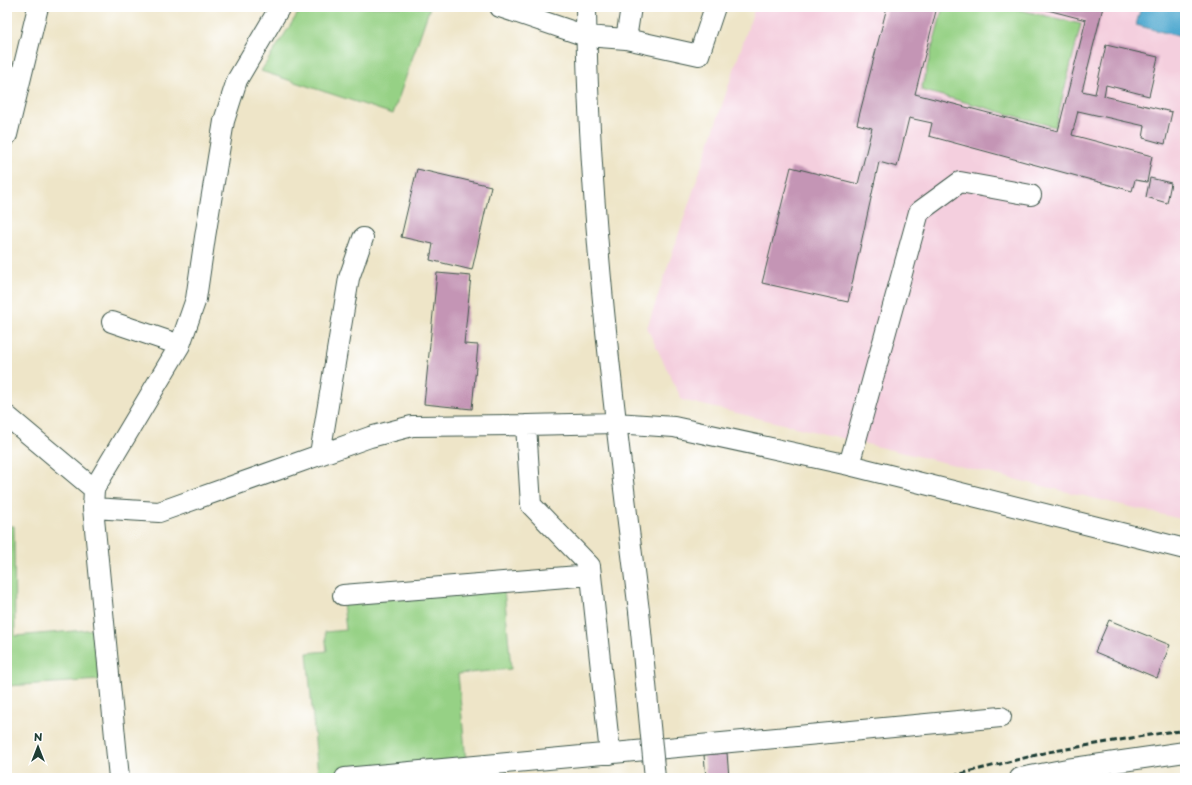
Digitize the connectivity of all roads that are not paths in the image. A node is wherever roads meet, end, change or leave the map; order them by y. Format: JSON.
{"nodes":[{"id":1,"x":38,"y":7,"type":"edge"},
{"id":2,"x":280,"y":7,"type":"edge"},
{"id":3,"x":500,"y":7,"type":"edge"},
{"id":4,"x":586,"y":7,"type":"edge"},
{"id":5,"x":630,"y":7,"type":"edge"},
{"id":6,"x":715,"y":7,"type":"edge"},
{"id":7,"x":586,"y":36,"type":"junction"},
{"id":8,"x":626,"y":39,"type":"junction"},
{"id":9,"x":7,"y":135,"type":"edge"},
{"id":10,"x":1031,"y":196,"type":"dead end"},
{"id":11,"x":363,"y":238,"type":"dead end"},
{"id":12,"x":112,"y":322,"type":"dead end"},
{"id":13,"x":180,"y":345,"type":"junction"},
{"id":14,"x":7,"y":416,"type":"edge"},
{"id":15,"x":616,"y":422,"type":"junction"},
{"id":16,"x":526,"y":425,"type":"junction"},
{"id":17,"x":320,"y":454,"type":"junction"},
{"id":18,"x":849,"y":465,"type":"junction"},
{"id":19,"x":93,"y":498,"type":"junction"},
{"id":20,"x":1185,"y":549,"type":"edge"},
{"id":21,"x":591,"y":575,"type":"junction"},
{"id":22,"x":343,"y":595,"type":"dead end"},
{"id":23,"x":1001,"y":717,"type":"dead end"},
{"id":24,"x":1185,"y":752,"type":"edge"},
{"id":25,"x":610,"y":754,"type":"junction"},
{"id":26,"x":119,"y":778,"type":"edge"},
{"id":27,"x":345,"y":778,"type":"edge"},
{"id":28,"x":655,"y":778,"type":"edge"},
{"id":29,"x":1020,"y":778,"type":"edge"}],
"edges":[{"from":1,"to":9,"type":"street"},
{"from":2,"to":13,"type":"street"},
{"from":3,"to":7,"type":"street"},
{"from":4,"to":7,"type":"street"},
{"from":5,"to":8,"type":"street"},
{"from":6,"to":8,"type":"street"},
{"from":7,"to":8,"type":"street"},
{"from":7,"to":15,"type":"street"},
{"from":10,"to":18,"type":"street"},
{"from":11,"to":17,"type":"street"},
{"from":12,"to":13,"type":"street"},
{"from":13,"to":19,"type":"street"},
{"from":14,"to":19,"type":"street"},
{"from":15,"to":16,"type":"street"},
{"from":15,"to":18,"type":"street"},
{"from":15,"to":28,"type":"street","bridge":true},
{"from":16,"to":17,"type":"street"},
{"from":16,"to":21,"type":"street"},
{"from":17,"to":19,"type":"street"},
{"from":18,"to":20,"type":"street"},
{"from":19,"to":26,"type":"street"},
{"from":21,"to":22,"type":"street"},
{"from":21,"to":25,"type":"street"},
{"from":23,"to":25,"type":"street"},
{"from":24,"to":29,"type":"street"},
{"from":25,"to":27,"type":"street"}]}
